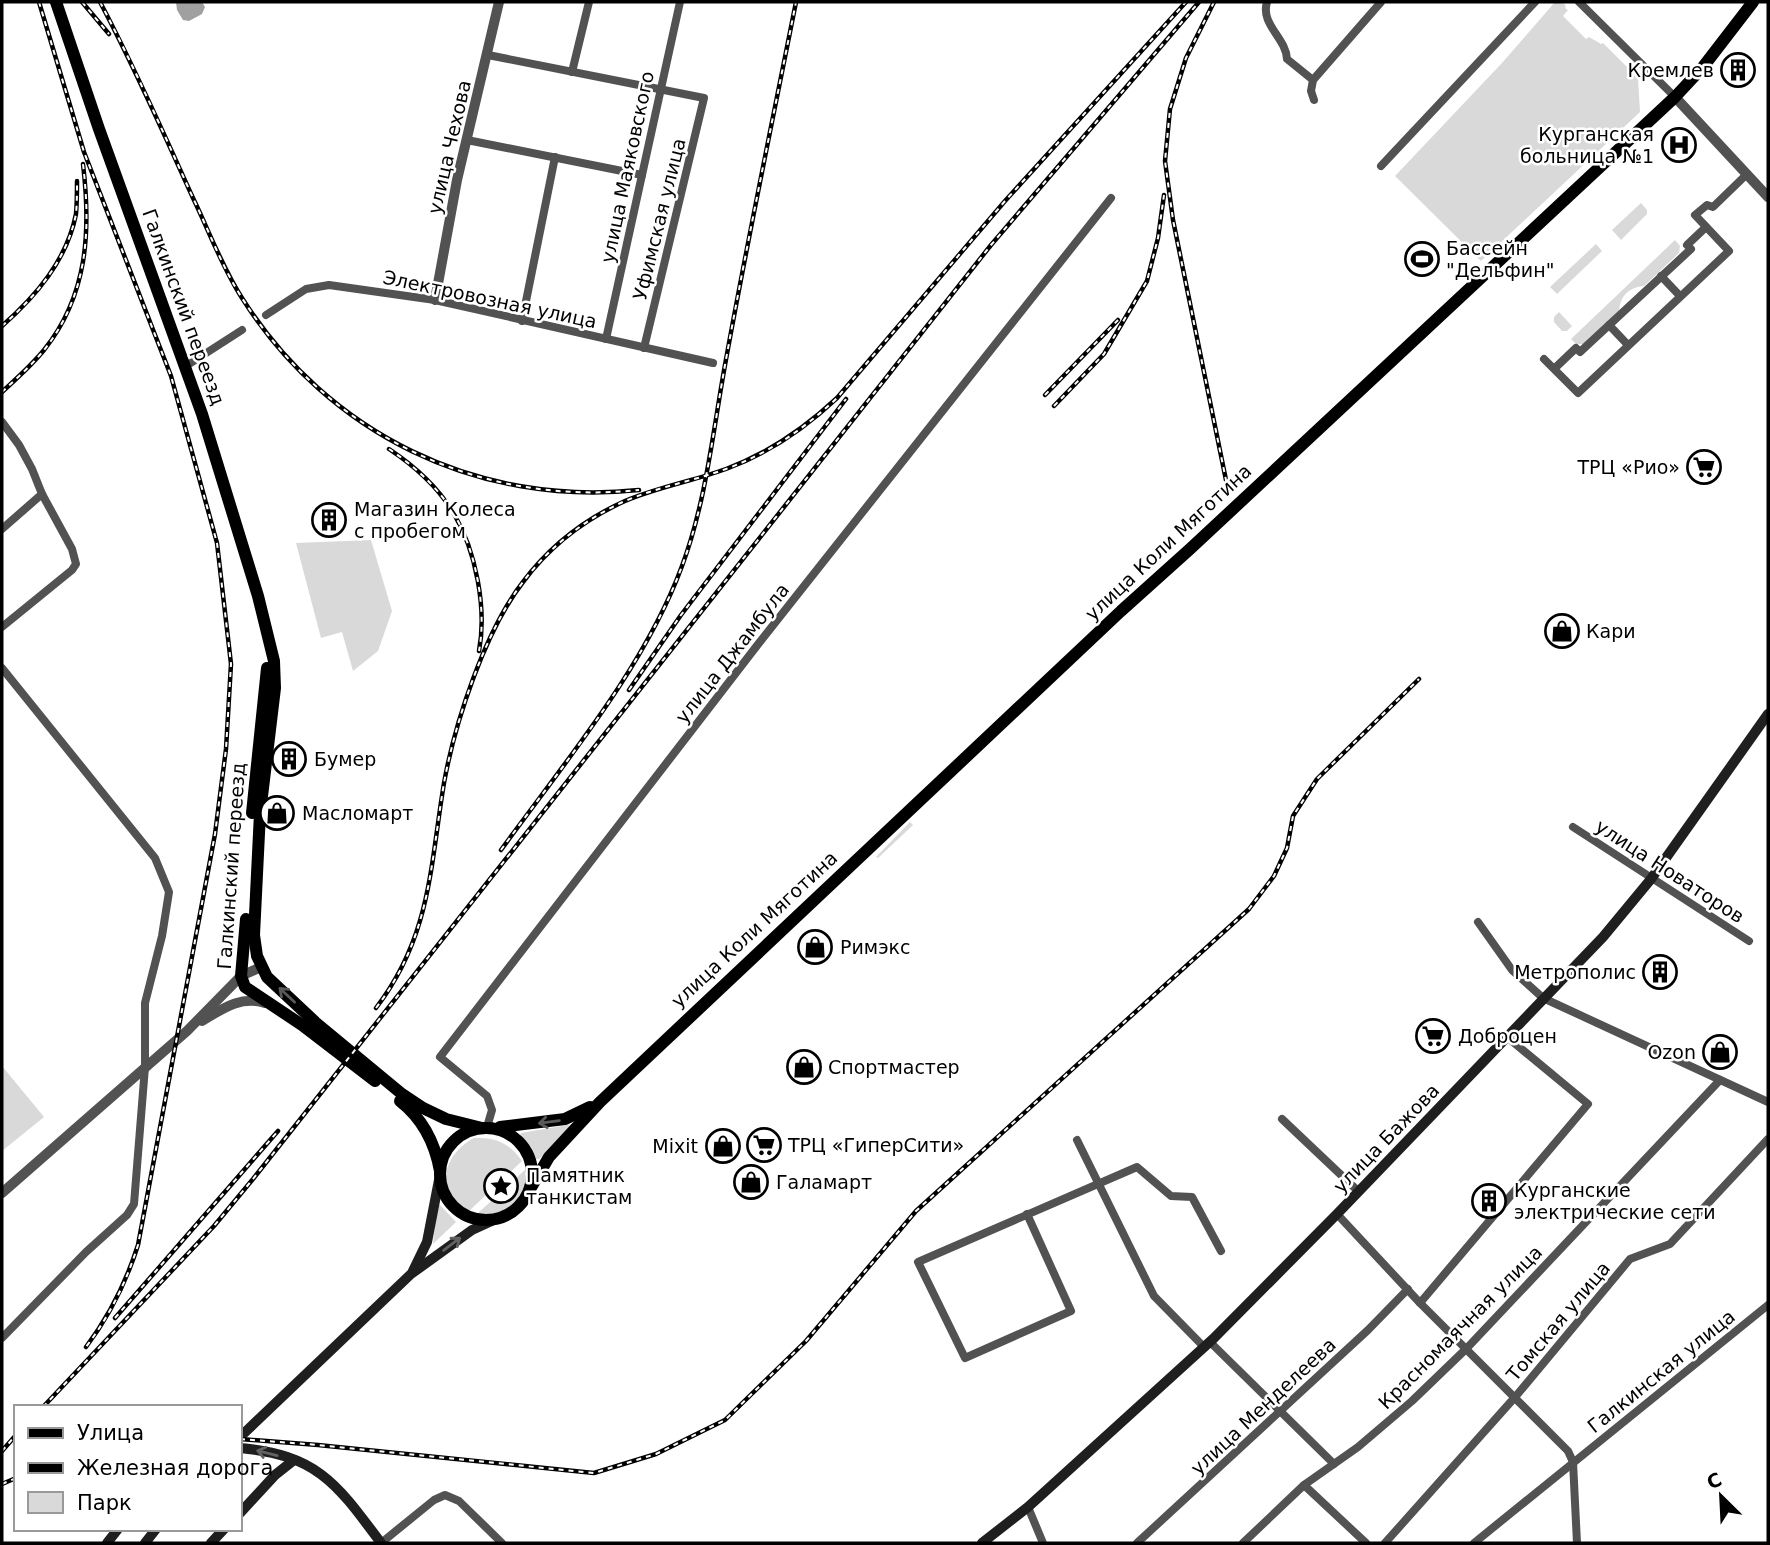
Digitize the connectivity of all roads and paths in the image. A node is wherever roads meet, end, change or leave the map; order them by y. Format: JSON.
{"nodes":[{"id":1,"x":57,"y":2,"type":"edge"},
{"id":2,"x":499,"y":2,"type":"edge"},
{"id":3,"x":589,"y":2,"type":"edge"},
{"id":4,"x":680,"y":2,"type":"edge"},
{"id":5,"x":1267,"y":2,"type":"edge"},
{"id":6,"x":1381,"y":2,"type":"edge"},
{"id":7,"x":1535,"y":2,"type":"edge"},
{"id":8,"x":1579,"y":2,"type":"edge"},
{"id":9,"x":1753,"y":2,"type":"edge"},
{"id":10,"x":488,"y":55,"type":"junction"},
{"id":11,"x":572,"y":72,"type":"junction"},
{"id":12,"x":1313,"y":80,"type":"junction"},
{"id":13,"x":661,"y":89,"type":"junction"},
{"id":14,"x":1675,"y":97,"type":"junction"},
{"id":15,"x":1314,"y":100,"type":"dead end"},
{"id":16,"x":467,"y":140,"type":"junction"},
{"id":17,"x":555,"y":157,"type":"junction"},
{"id":18,"x":1381,"y":166,"type":"dead end"},
{"id":19,"x":1747,"y":174,"type":"junction"},
{"id":20,"x":642,"y":175,"type":"junction"},
{"id":21,"x":1768,"y":197,"type":"edge"},
{"id":22,"x":1111,"y":198,"type":"dead end"},
{"id":23,"x":1706,"y":227,"type":"junction"},
{"id":24,"x":1661,"y":276,"type":"junction"},
{"id":25,"x":1680,"y":296,"type":"junction"},
{"id":26,"x":435,"y":300,"type":"junction"},
{"id":27,"x":266,"y":315,"type":"dead end"},
{"id":28,"x":522,"y":321,"type":"junction"},
{"id":29,"x":1609,"y":325,"type":"junction"},
{"id":30,"x":242,"y":330,"type":"dead end"},
{"id":31,"x":606,"y":339,"type":"junction"},
{"id":32,"x":1628,"y":345,"type":"junction"},
{"id":33,"x":644,"y":348,"type":"junction"},
{"id":34,"x":1544,"y":359,"type":"dead end"},
{"id":35,"x":713,"y":363,"type":"dead end"},
{"id":36,"x":186,"y":366,"type":"junction"},
{"id":37,"x":1555,"y":368,"type":"junction"},
{"id":38,"x":2,"y":422,"type":"edge"},
{"id":39,"x":43,"y":494,"type":"junction"},
{"id":40,"x":2,"y":529,"type":"edge"},
{"id":41,"x":2,"y":627,"type":"edge"},
{"id":42,"x":266,"y":629,"type":"junction"},
{"id":43,"x":2,"y":668,"type":"edge"},
{"id":44,"x":1768,"y":714,"type":"edge"},
{"id":45,"x":1573,"y":827,"type":"dead end"},
{"id":46,"x":1651,"y":879,"type":"junction"},
{"id":47,"x":1478,"y":922,"type":"dead end"},
{"id":48,"x":1749,"y":941,"type":"dead end"},
{"id":49,"x":261,"y":967,"type":"junction"},
{"id":50,"x":236,"y":981,"type":"junction"},
{"id":51,"x":1543,"y":998,"type":"junction"},
{"id":52,"x":274,"y":1006,"type":"junction"},
{"id":53,"x":187,"y":1031,"type":"junction"},
{"id":54,"x":1507,"y":1037,"type":"junction"},
{"id":55,"x":145,"y":1067,"type":"junction"},
{"id":56,"x":1720,"y":1080,"type":"junction"},
{"id":57,"x":600,"y":1102,"type":"junction"},
{"id":58,"x":1768,"y":1102,"type":"edge"},
{"id":59,"x":1282,"y":1119,"type":"dead end"},
{"id":60,"x":487,"y":1128,"type":"junction"},
{"id":61,"x":1768,"y":1139,"type":"edge"},
{"id":62,"x":1077,"y":1140,"type":"dead end"},
{"id":63,"x":439,"y":1175,"type":"junction"},
{"id":64,"x":1098,"y":1183,"type":"junction"},
{"id":65,"x":529,"y":1191,"type":"junction"},
{"id":66,"x":1358,"y":1191,"type":"junction"},
{"id":67,"x":2,"y":1193,"type":"edge"},
{"id":68,"x":1027,"y":1214,"type":"junction"},
{"id":69,"x":1337,"y":1214,"type":"junction"},
{"id":70,"x":495,"y":1219,"type":"junction"},
{"id":71,"x":1221,"y":1251,"type":"dead end"},
{"id":72,"x":411,"y":1274,"type":"junction"},
{"id":73,"x":1408,"y":1289,"type":"junction"},
{"id":74,"x":1420,"y":1303,"type":"junction"},
{"id":75,"x":1768,"y":1305,"type":"edge"},
{"id":76,"x":2,"y":1338,"type":"edge"},
{"id":77,"x":1207,"y":1344,"type":"junction"},
{"id":78,"x":1466,"y":1348,"type":"junction"},
{"id":79,"x":1516,"y":1396,"type":"junction"},
{"id":80,"x":1281,"y":1412,"type":"junction"},
{"id":81,"x":242,"y":1435,"type":"edge"},
{"id":82,"x":242,"y":1448,"type":"edge"},
{"id":83,"x":294,"y":1460,"type":"junction"},
{"id":84,"x":1573,"y":1462,"type":"junction"},
{"id":85,"x":1332,"y":1465,"type":"junction"},
{"id":86,"x":1304,"y":1485,"type":"junction"},
{"id":87,"x":1028,"y":1507,"type":"junction"},
{"id":88,"x":242,"y":1511,"type":"edge"},
{"id":89,"x":381,"y":1543,"type":"edge"},
{"id":90,"x":502,"y":1543,"type":"edge"},
{"id":91,"x":982,"y":1543,"type":"edge"},
{"id":92,"x":1043,"y":1543,"type":"edge"},
{"id":93,"x":1137,"y":1543,"type":"edge"},
{"id":94,"x":1243,"y":1543,"type":"edge"},
{"id":95,"x":1366,"y":1543,"type":"edge"},
{"id":96,"x":1385,"y":1543,"type":"edge"},
{"id":97,"x":1474,"y":1543,"type":"edge"},
{"id":98,"x":1577,"y":1543,"type":"edge"}],
"edges":[{"from":1,"to":36,"type":"main road","name":"Галкинский переезд"},
{"from":2,"to":10,"type":"street","name":"улица Чехова"},
{"from":3,"to":11,"type":"street"},
{"from":4,"to":13,"type":"street","name":"улица Маяковского"},
{"from":5,"to":12,"type":"street"},
{"from":6,"to":12,"type":"street"},
{"from":7,"to":18,"type":"street"},
{"from":8,"to":14,"type":"street"},
{"from":9,"to":14,"type":"main road","name":"улица Коли Мяготина"},
{"from":10,"to":11,"type":"street"},
{"from":10,"to":16,"type":"street","name":"улица Чехова"},
{"from":11,"to":13,"type":"street"},
{"from":12,"to":15,"type":"street"},
{"from":13,"to":20,"type":"street","name":"улица Маяковского"},
{"from":13,"to":33,"type":"street","name":"Уфимская улица"},
{"from":14,"to":19,"type":"street"},
{"from":14,"to":57,"type":"main road","name":"улица Коли Мяготина"},
{"from":16,"to":17,"type":"street"},
{"from":16,"to":26,"type":"street","name":"улица Чехова"},
{"from":17,"to":20,"type":"street"},
{"from":17,"to":28,"type":"street"},
{"from":19,"to":21,"type":"street"},
{"from":19,"to":23,"type":"street"},
{"from":20,"to":31,"type":"street","name":"улица Маяковского"},
{"from":22,"to":60,"type":"street","name":"улица Джамбула"},
{"from":23,"to":24,"type":"street"},
{"from":23,"to":25,"type":"street"},
{"from":24,"to":25,"type":"street"},
{"from":24,"to":29,"type":"street"},
{"from":25,"to":32,"type":"street"},
{"from":26,"to":27,"type":"street","name":"Электровозная улица"},
{"from":26,"to":28,"type":"street","name":"Электровозная улица"},
{"from":28,"to":31,"type":"street","name":"Электровозная улица"},
{"from":29,"to":32,"type":"street"},
{"from":29,"to":37,"type":"street"},
{"from":30,"to":36,"type":"street"},
{"from":31,"to":33,"type":"street","name":"Электровозная улица"},
{"from":32,"to":37,"type":"street"},
{"from":33,"to":35,"type":"street","name":"Электровозная улица"},
{"from":34,"to":37,"type":"street"},
{"from":36,"to":42,"type":"main road","name":"Галкинский переезд"},
{"from":38,"to":39,"type":"street"},
{"from":39,"to":40,"type":"street"},
{"from":39,"to":41,"type":"street"},
{"from":42,"to":49,"type":"main road","name":"Галкинский переезд"},
{"from":42,"to":50,"type":"main road","name":"Галкинский переезд"},
{"from":43,"to":55,"type":"street"},
{"from":44,"to":46,"type":"main road","name":"улица Бажова"},
{"from":45,"to":46,"type":"street","name":"улица Новаторов"},
{"from":46,"to":48,"type":"street","name":"улица Новаторов"},
{"from":46,"to":51,"type":"main road","name":"улица Бажова"},
{"from":47,"to":51,"type":"street"},
{"from":49,"to":50,"type":"street"},
{"from":60,"to":49,"type":"main road","name":"Галкинский переезд","one_way":true},
{"from":50,"to":52,"type":"main road","name":"Галкинский переезд"},
{"from":50,"to":53,"type":"street"},
{"from":51,"to":54,"type":"main road","name":"улица Бажова"},
{"from":51,"to":56,"type":"street"},
{"from":52,"to":53,"type":"street"},
{"from":52,"to":63,"type":"main road","name":"Галкинский переезд"},
{"from":53,"to":55,"type":"street"},
{"from":54,"to":66,"type":"main road","name":"улица Бажова"},
{"from":54,"to":74,"type":"street"},
{"from":55,"to":67,"type":"street"},
{"from":55,"to":76,"type":"street"},
{"from":56,"to":58,"type":"street"},
{"from":56,"to":78,"type":"street","name":"Красномаячная улица"},
{"from":57,"to":60,"type":"main road","name":"улица Коли Мяготина","one_way":true},
{"from":57,"to":65,"type":"main road","name":"улица Коли Мяготина"},
{"from":59,"to":66,"type":"street"},
{"from":60,"to":63,"type":"main road"},
{"from":60,"to":65,"type":"main road"},
{"from":61,"to":79,"type":"street","name":"Томская улица"},
{"from":62,"to":64,"type":"street"},
{"from":63,"to":70,"type":"main road"},
{"from":63,"to":72,"type":"main road"},
{"from":64,"to":68,"type":"street"},
{"from":64,"to":71,"type":"street"},
{"from":64,"to":77,"type":"street"},
{"from":65,"to":70,"type":"main road"},
{"from":66,"to":69,"type":"main road","name":"улица Бажова"},
{"from":68,"to":68,"type":"street"},
{"from":69,"to":73,"type":"street"},
{"from":69,"to":77,"type":"main road","name":"улица Бажова"},
{"from":72,"to":70,"type":"main road","one_way":true},
{"from":72,"to":81,"type":"main road"},
{"from":73,"to":74,"type":"street"},
{"from":73,"to":80,"type":"street","name":"улица Менделеева"},
{"from":74,"to":78,"type":"street"},
{"from":75,"to":84,"type":"street","name":"Галкинская улица"},
{"from":77,"to":80,"type":"street"},
{"from":77,"to":87,"type":"main road","name":"улица Бажова"},
{"from":78,"to":79,"type":"street"},
{"from":78,"to":85,"type":"street","name":"Красномаячная улица"},
{"from":79,"to":84,"type":"street"},
{"from":79,"to":96,"type":"street","name":"Томская улица"},
{"from":80,"to":85,"type":"street"},
{"from":80,"to":93,"type":"street","name":"улица Менделеева"},
{"from":83,"to":82,"type":"main road","one_way":true},
{"from":83,"to":88,"type":"main road"},
{"from":83,"to":89,"type":"main road"},
{"from":84,"to":97,"type":"street","name":"Галкинская улица"},
{"from":84,"to":98,"type":"street"},
{"from":85,"to":86,"type":"street","name":"Красномаячная улица"},
{"from":86,"to":94,"type":"street","name":"Красномаячная улица"},
{"from":86,"to":95,"type":"street"},
{"from":87,"to":91,"type":"main road","name":"улица Бажова"},
{"from":87,"to":92,"type":"street"},
{"from":89,"to":90,"type":"street"}]}
